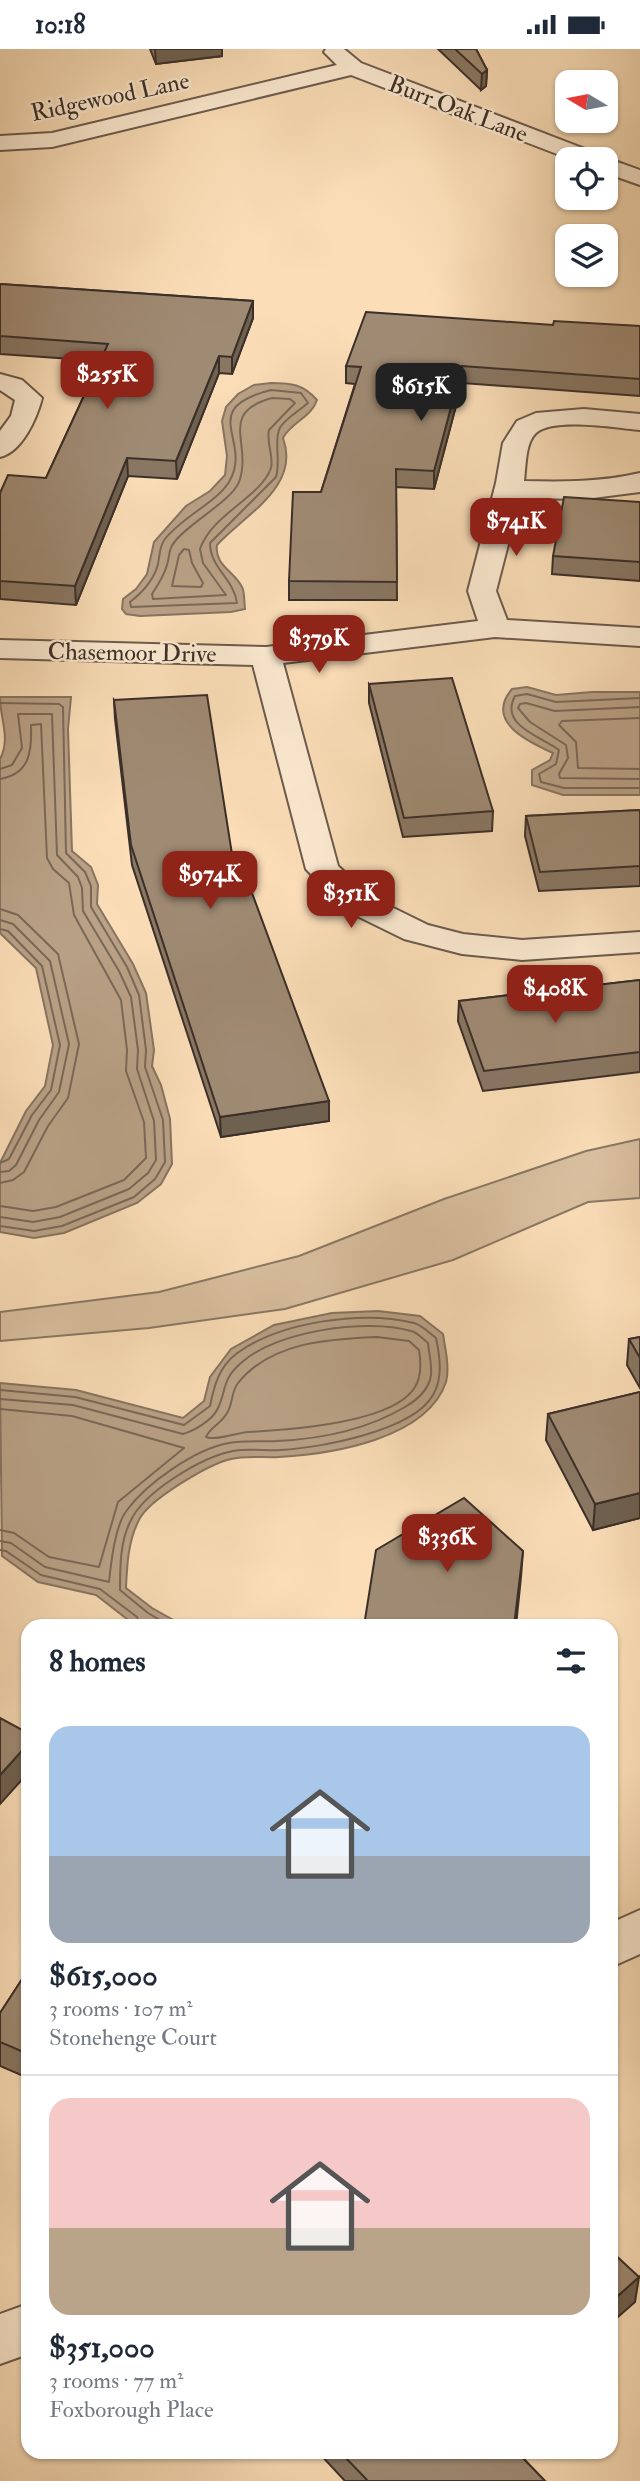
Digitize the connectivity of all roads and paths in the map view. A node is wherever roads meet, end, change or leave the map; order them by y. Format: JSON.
{"nodes":[{"id":1,"x":331,"y":49,"type":"edge"},
{"id":2,"x":353,"y":68,"type":"junction"},
{"id":3,"x":0,"y":143,"type":"edge"},
{"id":4,"x":559,"y":147,"type":"edge"},
{"id":5,"x":618,"y":170,"type":"edge"},
{"id":6,"x":640,"y":178,"type":"edge"},
{"id":7,"x":0,"y":383,"type":"edge"},
{"id":8,"x":640,"y":422,"type":"edge"},
{"id":9,"x":0,"y":449,"type":"edge"},
{"id":10,"x":640,"y":481,"type":"edge"},
{"id":11,"x":509,"y":489,"type":"junction"},
{"id":12,"x":495,"y":628,"type":"junction"},
{"id":13,"x":640,"y":637,"type":"edge"},
{"id":14,"x":0,"y":649,"type":"edge"},
{"id":15,"x":266,"y":656,"type":"junction"},
{"id":16,"x":640,"y":942,"type":"edge"},
{"id":17,"x":640,"y":1930,"type":"edge"},
{"id":18,"x":618,"y":1943,"type":"edge"},
{"id":19,"x":21,"y":2332,"type":"edge"},
{"id":20,"x":0,"y":2339,"type":"edge"}],
"edges":[{"from":1,"to":2,"type":"street","name":"Burr Oak Lane"},
{"from":2,"to":3,"type":"street","name":"Ridgewood Lane"},
{"from":2,"to":4,"type":"street","name":"Burr Oak Lane"},
{"from":5,"to":6,"type":"street"},
{"from":7,"to":9,"type":"street"},
{"from":8,"to":11,"type":"street"},
{"from":10,"to":11,"type":"street"},
{"from":11,"to":12,"type":"street"},
{"from":12,"to":13,"type":"street","name":"Chasemoor Drive"},
{"from":12,"to":15,"type":"street","name":"Chasemoor Drive"},
{"from":14,"to":15,"type":"street","name":"Chasemoor Drive"},
{"from":15,"to":16,"type":"street"},
{"from":17,"to":18,"type":"street"},
{"from":19,"to":20,"type":"street"}]}
